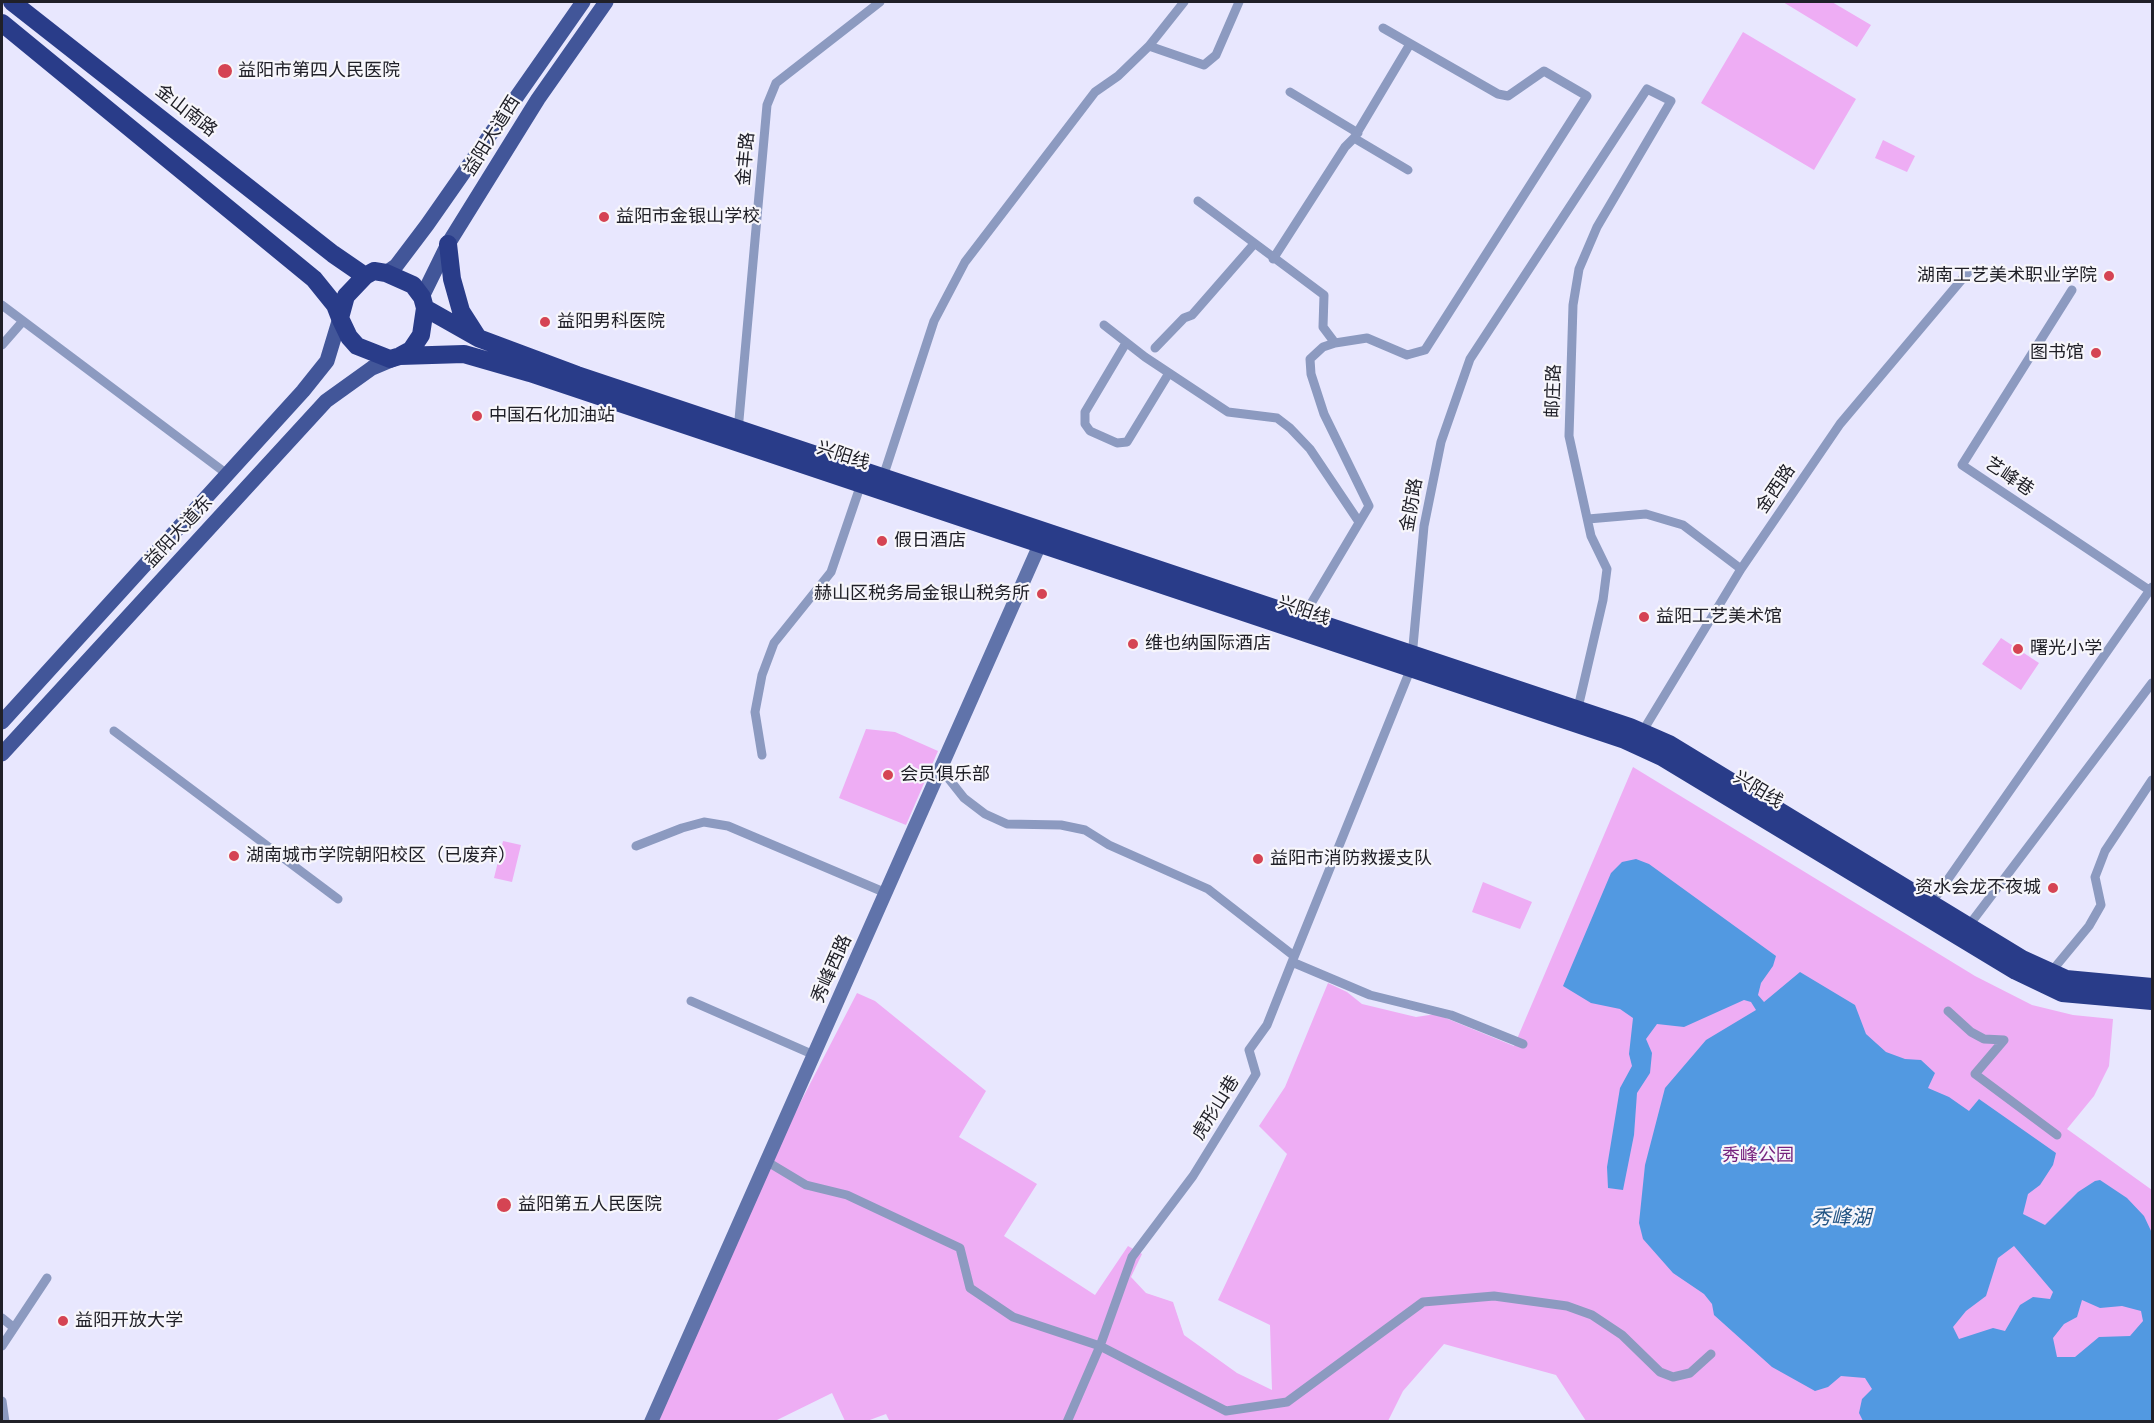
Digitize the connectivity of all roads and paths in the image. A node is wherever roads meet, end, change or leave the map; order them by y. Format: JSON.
{"nodes":[{"id":1,"x":12,"y":2,"type":"edge"},
{"id":2,"x":583,"y":2,"type":"edge"},
{"id":3,"x":606,"y":2,"type":"edge"},
{"id":4,"x":880,"y":2,"type":"edge"},
{"id":5,"x":1185,"y":2,"type":"edge"},
{"id":6,"x":1239,"y":2,"type":"edge"},
{"id":7,"x":2,"y":23,"type":"edge"},
{"id":8,"x":1383,"y":28,"type":"dead end"},
{"id":9,"x":1410,"y":44,"type":"junction"},
{"id":10,"x":1149,"y":46,"type":"junction"},
{"id":11,"x":1647,"y":89,"type":"joint"},
{"id":12,"x":1290,"y":92,"type":"dead end"},
{"id":13,"x":1356,"y":135,"type":"junction"},
{"id":14,"x":226,"y":170,"type":"junction"},
{"id":15,"x":1408,"y":170,"type":"dead end"},
{"id":16,"x":247,"y":186,"type":"junction"},
{"id":17,"x":208,"y":192,"type":"junction"},
{"id":18,"x":1198,"y":201,"type":"dead end"},
{"id":19,"x":228,"y":208,"type":"junction"},
{"id":20,"x":448,"y":244,"type":"junction"},
{"id":21,"x":1254,"y":244,"type":"junction"},
{"id":22,"x":1273,"y":259,"type":"junction"},
{"id":23,"x":1969,"y":271,"type":"dead end"},
{"id":24,"x":386,"y":273,"type":"junction"},
{"id":25,"x":365,"y":276,"type":"junction"},
{"id":26,"x":2072,"y":290,"type":"dead end"},
{"id":27,"x":424,"y":303,"type":"junction"},
{"id":28,"x":2,"y":305,"type":"edge"},
{"id":29,"x":340,"y":318,"type":"junction"},
{"id":30,"x":23,"y":321,"type":"junction"},
{"id":31,"x":1104,"y":325,"type":"dead end"},
{"id":32,"x":478,"y":338,"type":"junction"},
{"id":33,"x":1126,"y":343,"type":"junction"},
{"id":34,"x":1335,"y":343,"type":"junction"},
{"id":35,"x":2,"y":345,"type":"edge"},
{"id":36,"x":1155,"y":348,"type":"dead end"},
{"id":37,"x":400,"y":356,"type":"junction"},
{"id":38,"x":1169,"y":373,"type":"junction"},
{"id":39,"x":283,"y":412,"type":"junction"},
{"id":40,"x":301,"y":429,"type":"junction"},
{"id":41,"x":738,"y":436,"type":"junction"},
{"id":42,"x":227,"y":474,"type":"junction"},
{"id":43,"x":883,"y":477,"type":"junction"},
{"id":44,"x":861,"y":484,"type":"junction"},
{"id":45,"x":1588,"y":519,"type":"junction"},
{"id":46,"x":1359,"y":522,"type":"junction"},
{"id":47,"x":1043,"y":538,"type":"junction"},
{"id":48,"x":1741,"y":569,"type":"junction"},
{"id":49,"x":2151,"y":589,"type":"edge"},
{"id":50,"x":1303,"y":617,"type":"junction"},
{"id":51,"x":1412,"y":661,"type":"junction"},
{"id":52,"x":2152,"y":683,"type":"edge"},
{"id":53,"x":1576,"y":716,"type":"junction"},
{"id":54,"x":2,"y":722,"type":"edge"},
{"id":55,"x":114,"y":731,"type":"dead end"},
{"id":56,"x":1639,"y":738,"type":"junction"},
{"id":57,"x":2,"y":754,"type":"edge"},
{"id":58,"x":762,"y":755,"type":"dead end"},
{"id":59,"x":941,"y":769,"type":"junction"},
{"id":60,"x":2152,"y":780,"type":"edge"},
{"id":61,"x":636,"y":846,"type":"dead end"},
{"id":62,"x":886,"y":893,"type":"junction"},
{"id":63,"x":338,"y":899,"type":"dead end"},
{"id":64,"x":1927,"y":909,"type":"junction"},
{"id":65,"x":1965,"y":932,"type":"junction"},
{"id":66,"x":1293,"y":959,"type":"junction"},
{"id":67,"x":2051,"y":972,"type":"junction"},
{"id":68,"x":2152,"y":987,"type":"edge"},
{"id":69,"x":691,"y":1001,"type":"dead end"},
{"id":70,"x":2152,"y":1001,"type":"edge"},
{"id":71,"x":1948,"y":1011,"type":"dead end"},
{"id":72,"x":1523,"y":1044,"type":"dead end"},
{"id":73,"x":814,"y":1055,"type":"junction"},
{"id":74,"x":2056,"y":1134,"type":"dead end"},
{"id":75,"x":766,"y":1161,"type":"junction"},
{"id":76,"x":47,"y":1278,"type":"dead end"},
{"id":77,"x":2,"y":1318,"type":"edge"},
{"id":78,"x":13,"y":1327,"type":"junction"},
{"id":79,"x":2,"y":1346,"type":"edge"},
{"id":80,"x":1100,"y":1346,"type":"junction"},
{"id":81,"x":1711,"y":1354,"type":"dead end"},
{"id":82,"x":2,"y":1401,"type":"edge"},
{"id":83,"x":5,"y":1422,"type":"edge"},
{"id":84,"x":651,"y":1422,"type":"edge"},
{"id":85,"x":1067,"y":1422,"type":"edge"}],
"edges":[{"from":1,"to":14,"type":"highway","name":"金山南路"},
{"from":2,"to":24,"type":"main road","name":"益阳大道西"},
{"from":3,"to":20,"type":"main road","name":"益阳大道西"},
{"from":4,"to":41,"type":"street","name":"金丰路"},
{"from":5,"to":10,"type":"street"},
{"from":6,"to":10,"type":"street"},
{"from":7,"to":17,"type":"highway"},
{"from":8,"to":9,"type":"street"},
{"from":9,"to":13,"type":"street"},
{"from":9,"to":34,"type":"street"},
{"from":10,"to":43,"type":"street"},
{"from":11,"to":45,"type":"street","name":"邮庄路"},
{"from":11,"to":51,"type":"street","name":"金防路"},
{"from":12,"to":13,"type":"street"},
{"from":13,"to":15,"type":"street"},
{"from":13,"to":22,"type":"street"},
{"from":14,"to":16,"type":"highway","name":"金山南路"},
{"from":14,"to":17,"type":"highway"},
{"from":16,"to":19,"type":"highway"},
{"from":16,"to":25,"type":"highway","name":"金山南路"},
{"from":17,"to":19,"type":"highway"},
{"from":18,"to":21,"type":"street"},
{"from":19,"to":29,"type":"highway"},
{"from":20,"to":27,"type":"main road","name":"益阳大道西"},
{"from":20,"to":32,"type":"highway"},
{"from":21,"to":22,"type":"street"},
{"from":21,"to":36,"type":"street"},
{"from":22,"to":34,"type":"street"},
{"from":23,"to":48,"type":"street","name":"金西路"},
{"from":24,"to":25,"type":"highway"},
{"from":24,"to":27,"type":"highway"},
{"from":25,"to":29,"type":"highway"},
{"from":26,"to":49,"type":"street","name":"艺峰巷"},
{"from":27,"to":32,"type":"highway","name":"兴阳线"},
{"from":27,"to":37,"type":"highway"},
{"from":28,"to":30,"type":"street"},
{"from":29,"to":37,"type":"highway"},
{"from":29,"to":39,"type":"main road"},
{"from":30,"to":35,"type":"street"},
{"from":30,"to":42,"type":"street"},
{"from":31,"to":33,"type":"street"},
{"from":32,"to":41,"type":"highway","name":"兴阳线"},
{"from":33,"to":38,"type":"street"},
{"from":33,"to":38,"type":"street"},
{"from":34,"to":46,"type":"street"},
{"from":37,"to":40,"type":"main road","name":"益阳大道东"},
{"from":37,"to":41,"type":"highway","name":"兴阳线"},
{"from":38,"to":46,"type":"street"},
{"from":39,"to":40,"type":"main road"},
{"from":39,"to":42,"type":"main road"},
{"from":40,"to":57,"type":"main road","name":"益阳大道东"},
{"from":41,"to":43,"type":"highway","name":"兴阳线"},
{"from":41,"to":44,"type":"highway","name":"兴阳线"},
{"from":42,"to":54,"type":"main road"},
{"from":43,"to":47,"type":"highway","name":"兴阳线"},
{"from":44,"to":47,"type":"highway","name":"兴阳线"},
{"from":44,"to":58,"type":"street"},
{"from":45,"to":48,"type":"street"},
{"from":45,"to":53,"type":"street","name":"邮庄路"},
{"from":46,"to":50,"type":"street"},
{"from":47,"to":50,"type":"highway","name":"兴阳线"},
{"from":47,"to":51,"type":"highway","name":"兴阳线"},
{"from":47,"to":59,"type":"street","name":"秀峰西路"},
{"from":48,"to":56,"type":"street","name":"金西路"},
{"from":49,"to":64,"type":"street"},
{"from":50,"to":51,"type":"highway","name":"兴阳线"},
{"from":51,"to":53,"type":"highway","name":"兴阳线"},
{"from":51,"to":66,"type":"street","name":"金防路"},
{"from":52,"to":65,"type":"street"},
{"from":53,"to":56,"type":"highway","name":"兴阳线"},
{"from":55,"to":63,"type":"street"},
{"from":56,"to":64,"type":"highway","name":"兴阳线"},
{"from":59,"to":62,"type":"street","name":"秀峰西路"},
{"from":59,"to":66,"type":"street"},
{"from":60,"to":67,"type":"street"},
{"from":61,"to":62,"type":"street"},
{"from":62,"to":73,"type":"street","name":"秀峰西路"},
{"from":64,"to":65,"type":"highway","name":"兴阳线"},
{"from":65,"to":67,"type":"highway","name":"兴阳线"},
{"from":65,"to":70,"type":"highway","name":"兴阳线"},
{"from":66,"to":72,"type":"street"},
{"from":66,"to":80,"type":"street","name":"虎形山巷"},
{"from":67,"to":68,"type":"highway","name":"兴阳线"},
{"from":69,"to":73,"type":"street"},
{"from":71,"to":74,"type":"street"},
{"from":73,"to":75,"type":"street","name":"秀峰西路"},
{"from":75,"to":80,"type":"street"},
{"from":75,"to":84,"type":"street","name":"秀峰西路"},
{"from":76,"to":78,"type":"street"},
{"from":77,"to":78,"type":"street"},
{"from":78,"to":79,"type":"street"},
{"from":80,"to":81,"type":"street"},
{"from":80,"to":85,"type":"street","name":"虎形山巷"},
{"from":82,"to":83,"type":"street"}]}
